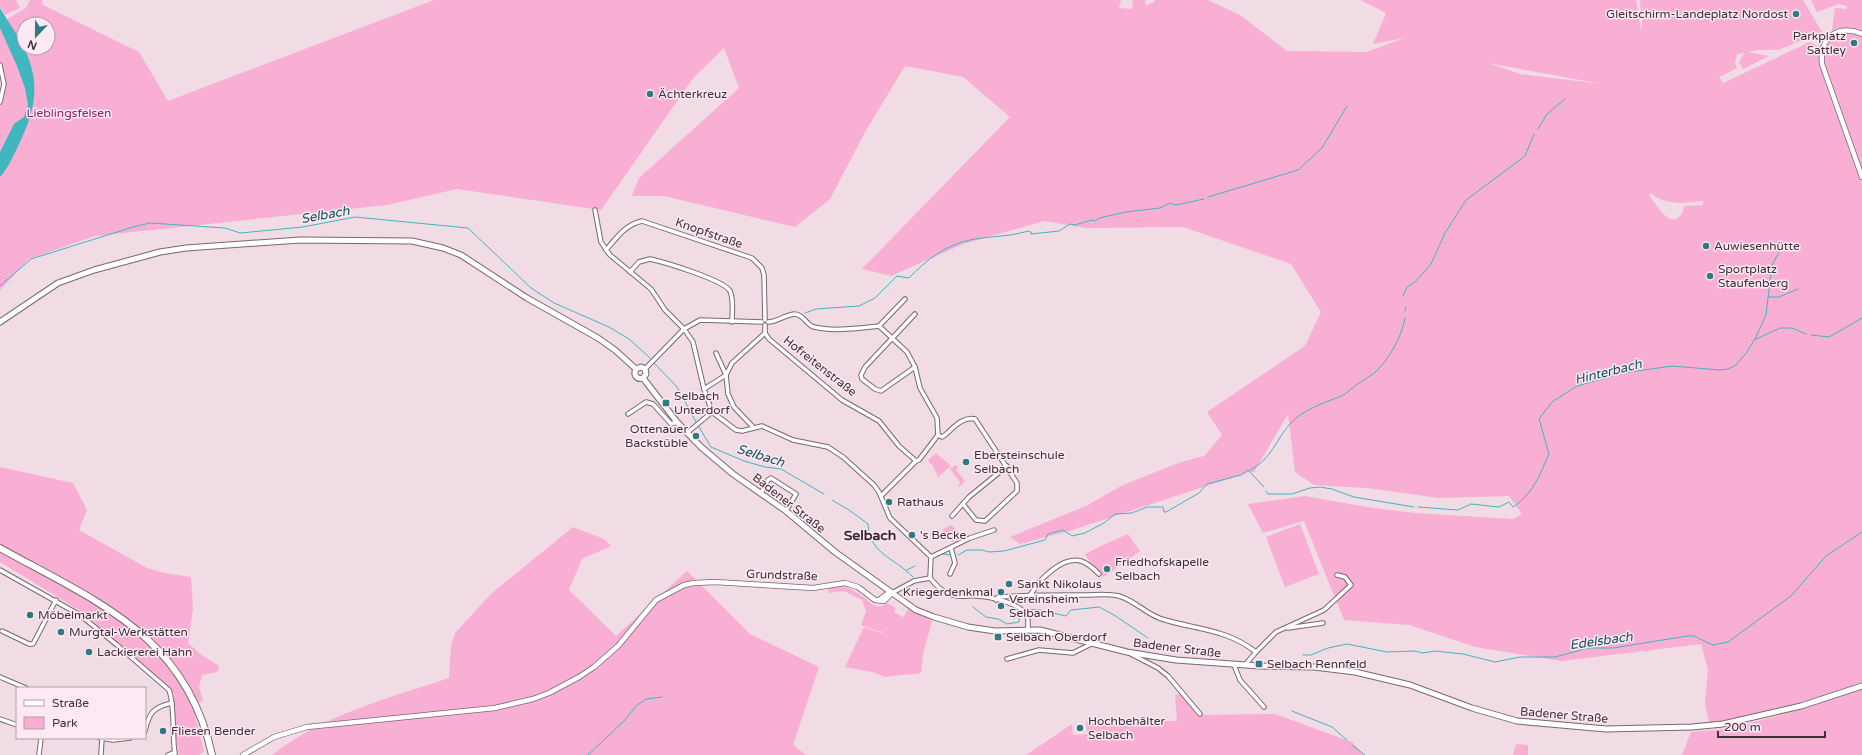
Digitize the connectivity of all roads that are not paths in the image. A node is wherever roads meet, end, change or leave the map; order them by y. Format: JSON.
{"nodes":[{"id":1,"x":1862,"y":34,"type":"edge"},
{"id":2,"x":0,"y":65,"type":"edge"},
{"id":3,"x":0,"y":102,"type":"edge"},
{"id":4,"x":1862,"y":177,"type":"edge"},
{"id":5,"x":595,"y":210,"type":"dead end"},
{"id":6,"x":606,"y":250,"type":"junction"},
{"id":7,"x":630,"y":272,"type":"junction"},
{"id":8,"x":905,"y":299,"type":"dead end"},
{"id":9,"x":915,"y":314,"type":"dead end"},
{"id":10,"x":0,"y":322,"type":"edge"},
{"id":11,"x":732,"y":322,"type":"junction"},
{"id":12,"x":765,"y":322,"type":"junction"},
{"id":13,"x":879,"y":326,"type":"junction"},
{"id":14,"x":684,"y":328,"type":"junction"},
{"id":15,"x":765,"y":333,"type":"junction"},
{"id":16,"x":892,"y":337,"type":"junction"},
{"id":17,"x":716,"y":354,"type":"dead end"},
{"id":18,"x":915,"y":367,"type":"junction"},
{"id":19,"x":636,"y":369,"type":"junction"},
{"id":20,"x":644,"y":369,"type":"junction"},
{"id":21,"x":726,"y":375,"type":"junction"},
{"id":22,"x":643,"y":378,"type":"junction"},
{"id":23,"x":704,"y":389,"type":"junction"},
{"id":24,"x":712,"y":412,"type":"junction"},
{"id":25,"x":628,"y":414,"type":"dead end"},
{"id":26,"x":676,"y":422,"type":"junction"},
{"id":27,"x":753,"y":427,"type":"junction"},
{"id":28,"x":686,"y":433,"type":"junction"},
{"id":29,"x":938,"y":435,"type":"junction"},
{"id":30,"x":916,"y":461,"type":"junction"},
{"id":31,"x":1007,"y":466,"type":"junction"},
{"id":32,"x":761,"y":493,"type":"junction"},
{"id":33,"x":881,"y":496,"type":"junction"},
{"id":34,"x":964,"y":504,"type":"junction"},
{"id":35,"x":786,"y":511,"type":"junction"},
{"id":36,"x":952,"y":516,"type":"dead end"},
{"id":37,"x":994,"y":530,"type":"dead end"},
{"id":38,"x":0,"y":548,"type":"edge"},
{"id":39,"x":951,"y":548,"type":"junction"},
{"id":40,"x":931,"y":557,"type":"junction"},
{"id":41,"x":0,"y":570,"type":"edge"},
{"id":42,"x":950,"y":574,"type":"dead end"},
{"id":43,"x":1099,"y":574,"type":"dead end"},
{"id":44,"x":1337,"y":575,"type":"dead end"},
{"id":45,"x":930,"y":578,"type":"junction"},
{"id":46,"x":892,"y":593,"type":"junction"},
{"id":47,"x":1031,"y":594,"type":"junction"},
{"id":48,"x":56,"y":600,"type":"junction"},
{"id":49,"x":996,"y":600,"type":"junction"},
{"id":50,"x":1323,"y":623,"type":"dead end"},
{"id":51,"x":1028,"y":630,"type":"junction"},
{"id":52,"x":1282,"y":630,"type":"junction"},
{"id":53,"x":2,"y":631,"type":"dead end"},
{"id":54,"x":1093,"y":643,"type":"junction"},
{"id":55,"x":1127,"y":652,"type":"junction"},
{"id":56,"x":1256,"y":652,"type":"junction"},
{"id":57,"x":1007,"y":659,"type":"dead end"},
{"id":58,"x":1234,"y":664,"type":"junction"},
{"id":59,"x":1245,"y":665,"type":"junction"},
{"id":60,"x":0,"y":677,"type":"edge"},
{"id":61,"x":1862,"y":686,"type":"edge"},
{"id":62,"x":24,"y":687,"type":"edge"},
{"id":63,"x":172,"y":703,"type":"junction"},
{"id":64,"x":1264,"y":707,"type":"dead end"},
{"id":65,"x":1200,"y":714,"type":"dead end"},
{"id":66,"x":0,"y":718,"type":"edge"},
{"id":67,"x":146,"y":721,"type":"edge"},
{"id":68,"x":16,"y":725,"type":"edge"},
{"id":69,"x":41,"y":739,"type":"edge"},
{"id":70,"x":101,"y":739,"type":"edge"},
{"id":71,"x":107,"y":739,"type":"edge"},
{"id":72,"x":122,"y":739,"type":"edge"},
{"id":73,"x":175,"y":753,"type":"edge"},
{"id":74,"x":39,"y":755,"type":"edge"},
{"id":75,"x":101,"y":755,"type":"edge"},
{"id":76,"x":168,"y":755,"type":"edge"},
{"id":77,"x":212,"y":755,"type":"edge"},
{"id":78,"x":243,"y":755,"type":"edge"}],
"edges":[{"from":1,"to":4,"type":"street"},
{"from":2,"to":3,"type":"street"},
{"from":5,"to":6,"type":"street"},
{"from":6,"to":7,"type":"street"},
{"from":6,"to":12,"type":"street","name":"Knopfstraße"},
{"from":7,"to":11,"type":"street"},
{"from":7,"to":14,"type":"street"},
{"from":8,"to":13,"type":"street"},
{"from":9,"to":16,"type":"street"},
{"from":10,"to":19,"type":"main road"},
{"from":11,"to":12,"type":"street"},
{"from":11,"to":14,"type":"street"},
{"from":12,"to":13,"type":"street"},
{"from":12,"to":15,"type":"street"},
{"from":13,"to":16,"type":"street"},
{"from":14,"to":20,"type":"street"},
{"from":14,"to":23,"type":"street"},
{"from":15,"to":21,"type":"street"},
{"from":15,"to":30,"type":"street","name":"Hofreitenstraße"},
{"from":16,"to":18,"type":"street"},
{"from":16,"to":18,"type":"street"},
{"from":17,"to":21,"type":"street"},
{"from":18,"to":29,"type":"street"},
{"from":19,"to":20,"type":"main road"},
{"from":19,"to":22,"type":"main road"},
{"from":20,"to":22,"type":"main road"},
{"from":21,"to":23,"type":"street"},
{"from":21,"to":27,"type":"street"},
{"from":22,"to":26,"type":"main road","name":"Badener Straße"},
{"from":23,"to":24,"type":"street"},
{"from":24,"to":27,"type":"street"},
{"from":24,"to":28,"type":"street"},
{"from":25,"to":26,"type":"street"},
{"from":26,"to":28,"type":"main road","name":"Badener Straße"},
{"from":27,"to":33,"type":"street"},
{"from":28,"to":32,"type":"main road","name":"Badener Straße"},
{"from":29,"to":30,"type":"street"},
{"from":29,"to":31,"type":"street"},
{"from":30,"to":33,"type":"street"},
{"from":31,"to":34,"type":"street"},
{"from":31,"to":34,"type":"street"},
{"from":32,"to":35,"type":"main road","name":"Badener Straße"},
{"from":32,"to":35,"type":"street"},
{"from":33,"to":40,"type":"street"},
{"from":34,"to":36,"type":"street"},
{"from":35,"to":46,"type":"main road","name":"Badener Straße"},
{"from":37,"to":39,"type":"street"},
{"from":38,"to":77,"type":"main road"},
{"from":39,"to":40,"type":"street"},
{"from":39,"to":42,"type":"street"},
{"from":40,"to":45,"type":"street"},
{"from":41,"to":48,"type":"street"},
{"from":43,"to":47,"type":"street"},
{"from":44,"to":52,"type":"street"},
{"from":45,"to":46,"type":"street","name":"Grundstraße"},
{"from":45,"to":49,"type":"street"},
{"from":46,"to":51,"type":"main road","name":"Badener Straße"},
{"from":46,"to":78,"type":"street","name":"Grundstraße"},
{"from":47,"to":49,"type":"street"},
{"from":47,"to":56,"type":"street"},
{"from":48,"to":53,"type":"street"},
{"from":48,"to":63,"type":"street"},
{"from":49,"to":51,"type":"street"},
{"from":50,"to":52,"type":"street"},
{"from":51,"to":54,"type":"main road","name":"Badener Straße"},
{"from":52,"to":56,"type":"street"},
{"from":54,"to":55,"type":"main road","name":"Badener Straße"},
{"from":54,"to":57,"type":"street"},
{"from":55,"to":58,"type":"main road","name":"Badener Straße"},
{"from":55,"to":65,"type":"street"},
{"from":56,"to":59,"type":"street"},
{"from":58,"to":59,"type":"main road","name":"Badener Straße"},
{"from":58,"to":64,"type":"street"},
{"from":59,"to":61,"type":"main road","name":"Badener Straße"},
{"from":60,"to":62,"type":"street"},
{"from":63,"to":67,"type":"street"},
{"from":63,"to":73,"type":"street"},
{"from":66,"to":68,"type":"street"},
{"from":69,"to":74,"type":"street"},
{"from":70,"to":75,"type":"street"},
{"from":71,"to":72,"type":"street"},
{"from":73,"to":76,"type":"street"}]}
